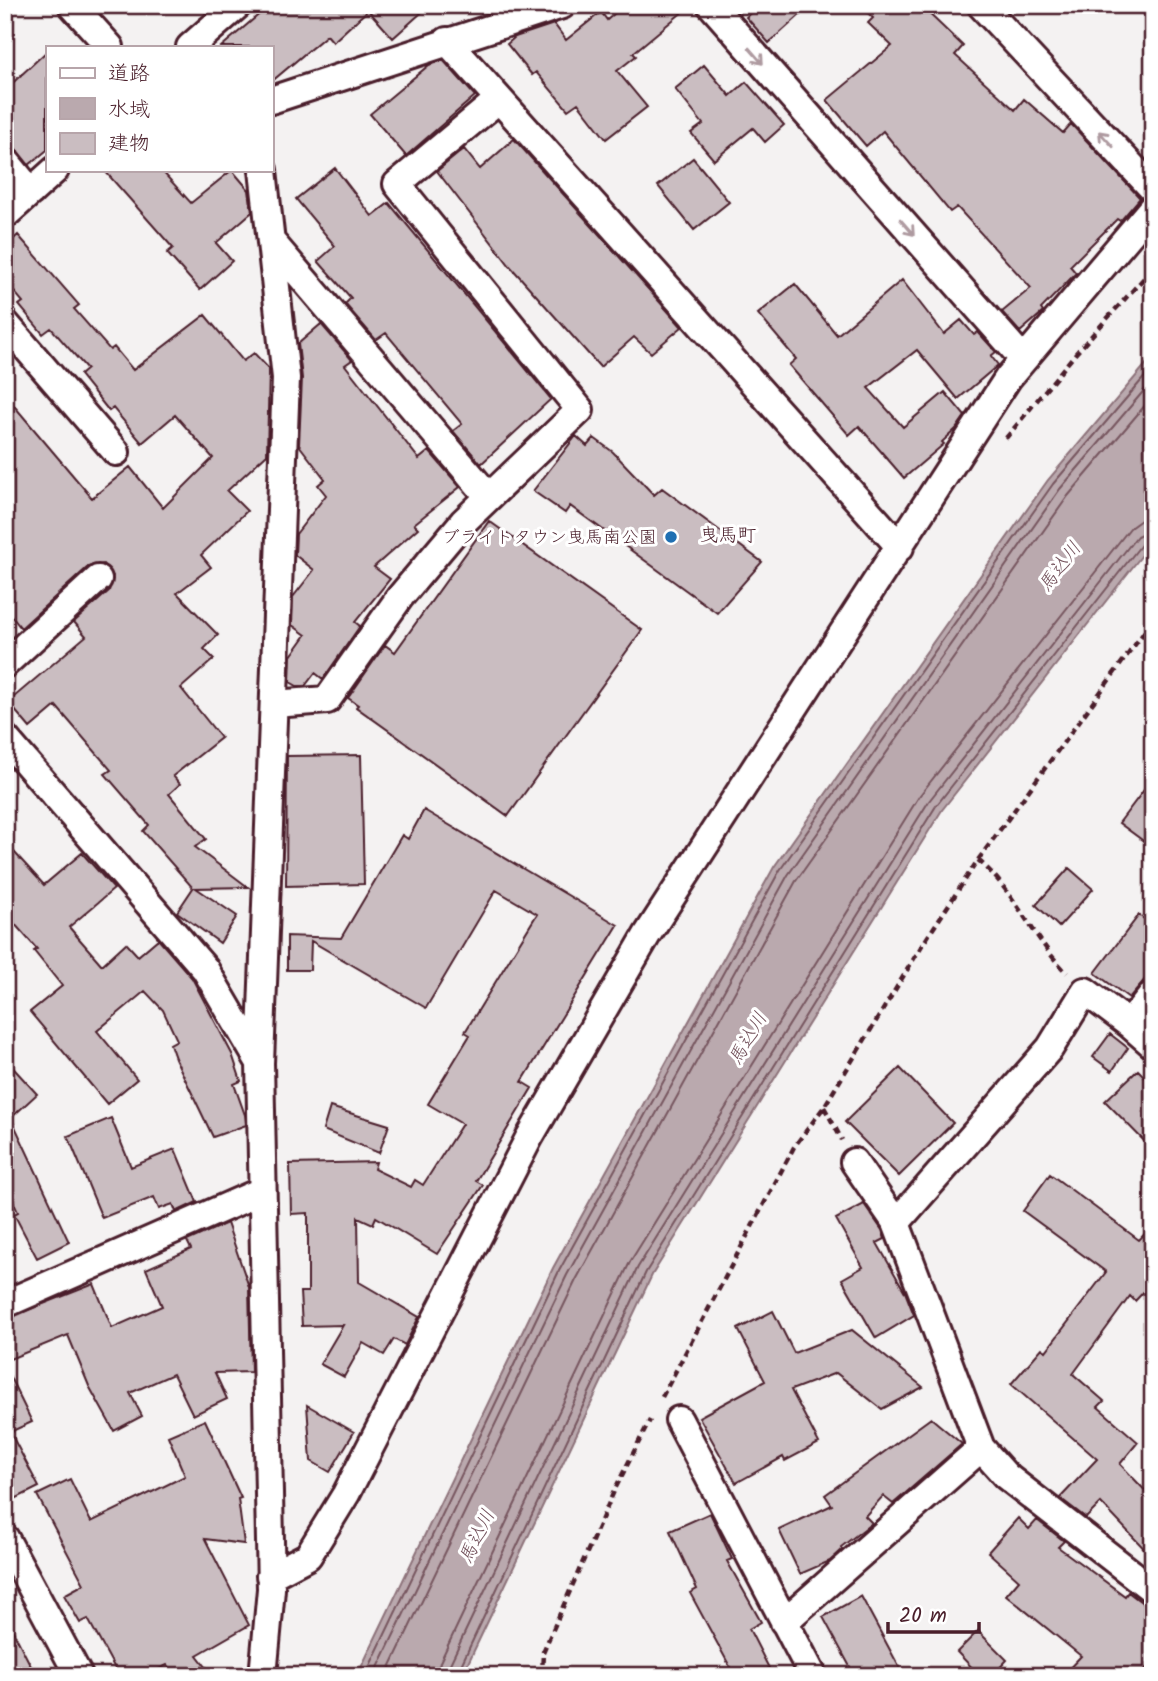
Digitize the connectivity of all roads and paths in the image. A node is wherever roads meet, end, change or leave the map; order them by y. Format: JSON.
{"nodes":[{"id":1,"x":72,"y":5,"type":"edge"},
{"id":2,"x":237,"y":5,"type":"edge"},
{"id":3,"x":562,"y":5,"type":"edge"},
{"id":4,"x":711,"y":5,"type":"edge"},
{"id":5,"x":982,"y":5,"type":"edge"},
{"id":6,"x":447,"y":41,"type":"junction"},
{"id":7,"x":206,"y":42,"type":"edge"},
{"id":8,"x":109,"y":46,"type":"edge"},
{"id":9,"x":273,"y":99,"type":"edge"},
{"id":10,"x":499,"y":99,"type":"junction"},
{"id":11,"x":5,"y":160,"type":"edge"},
{"id":12,"x":53,"y":172,"type":"edge"},
{"id":13,"x":263,"y":172,"type":"edge"},
{"id":14,"x":1153,"y":188,"type":"edge"},
{"id":15,"x":31,"y":192,"type":"junction"},
{"id":16,"x":1153,"y":207,"type":"edge"},
{"id":17,"x":5,"y":215,"type":"edge"},
{"id":18,"x":271,"y":241,"type":"junction"},
{"id":19,"x":1153,"y":268,"type":"edge"},
{"id":20,"x":5,"y":323,"type":"edge"},
{"id":21,"x":1023,"y":359,"type":"junction"},
{"id":22,"x":1002,"y":442,"type":"dead end"},
{"id":23,"x":116,"y":452,"type":"dead end"},
{"id":24,"x":489,"y":497,"type":"junction"},
{"id":25,"x":900,"y":547,"type":"junction"},
{"id":26,"x":98,"y":579,"type":"dead end"},
{"id":27,"x":1153,"y":620,"type":"edge"},
{"id":28,"x":5,"y":664,"type":"edge"},
{"id":29,"x":274,"y":704,"type":"junction"},
{"id":30,"x":5,"y":738,"type":"edge"},
{"id":31,"x":978,"y":860,"type":"junction"},
{"id":32,"x":1085,"y":991,"type":"junction"},
{"id":33,"x":1153,"y":994,"type":"edge"},
{"id":34,"x":1129,"y":1024,"type":"junction"},
{"id":35,"x":1153,"y":1045,"type":"edge"},
{"id":36,"x":260,"y":1063,"type":"junction"},
{"id":37,"x":824,"y":1107,"type":"junction"},
{"id":38,"x":854,"y":1162,"type":"joint"},
{"id":39,"x":262,"y":1191,"type":"junction"},
{"id":40,"x":895,"y":1223,"type":"junction"},
{"id":41,"x":5,"y":1304,"type":"edge"},
{"id":42,"x":669,"y":1412,"type":"joint"},
{"id":43,"x":652,"y":1417,"type":"dead end"},
{"id":44,"x":981,"y":1448,"type":"junction"},
{"id":45,"x":5,"y":1538,"type":"edge"},
{"id":46,"x":270,"y":1576,"type":"junction"},
{"id":47,"x":1153,"y":1590,"type":"edge"},
{"id":48,"x":784,"y":1622,"type":"junction"},
{"id":49,"x":79,"y":1676,"type":"edge"},
{"id":50,"x":263,"y":1676,"type":"edge"},
{"id":51,"x":542,"y":1676,"type":"edge"},
{"id":52,"x":813,"y":1676,"type":"edge"}],
"edges":[{"from":1,"to":8,"type":"street"},
{"from":2,"to":7,"type":"street"},
{"from":3,"to":6,"type":"street"},
{"from":4,"to":21,"type":"street","one_way":true},
{"from":14,"to":5,"type":"street","one_way":true},
{"from":6,"to":9,"type":"street"},
{"from":6,"to":10,"type":"street"},
{"from":10,"to":24,"type":"street"},
{"from":10,"to":25,"type":"street"},
{"from":11,"to":15,"type":"street"},
{"from":12,"to":15,"type":"street"},
{"from":13,"to":18,"type":"street"},
{"from":15,"to":17,"type":"street"},
{"from":16,"to":21,"type":"street"},
{"from":18,"to":24,"type":"street"},
{"from":18,"to":29,"type":"street"},
{"from":19,"to":22,"type":"path"},
{"from":20,"to":23,"type":"street"},
{"from":21,"to":25,"type":"street"},
{"from":24,"to":29,"type":"street"},
{"from":25,"to":46,"type":"street"},
{"from":26,"to":28,"type":"street"},
{"from":27,"to":31,"type":"path"},
{"from":29,"to":36,"type":"street"},
{"from":30,"to":36,"type":"street"},
{"from":31,"to":32,"type":"path"},
{"from":31,"to":37,"type":"path"},
{"from":32,"to":34,"type":"street"},
{"from":32,"to":40,"type":"street"},
{"from":33,"to":34,"type":"street"},
{"from":34,"to":35,"type":"street"},
{"from":36,"to":39,"type":"street"},
{"from":37,"to":38,"type":"path"},
{"from":37,"to":42,"type":"path"},
{"from":38,"to":40,"type":"street"},
{"from":39,"to":41,"type":"street"},
{"from":39,"to":46,"type":"street"},
{"from":40,"to":44,"type":"street"},
{"from":42,"to":48,"type":"street"},
{"from":43,"to":51,"type":"path"},
{"from":44,"to":47,"type":"street"},
{"from":44,"to":48,"type":"street"},
{"from":45,"to":49,"type":"street"},
{"from":46,"to":50,"type":"street"},
{"from":48,"to":52,"type":"street"}]}
